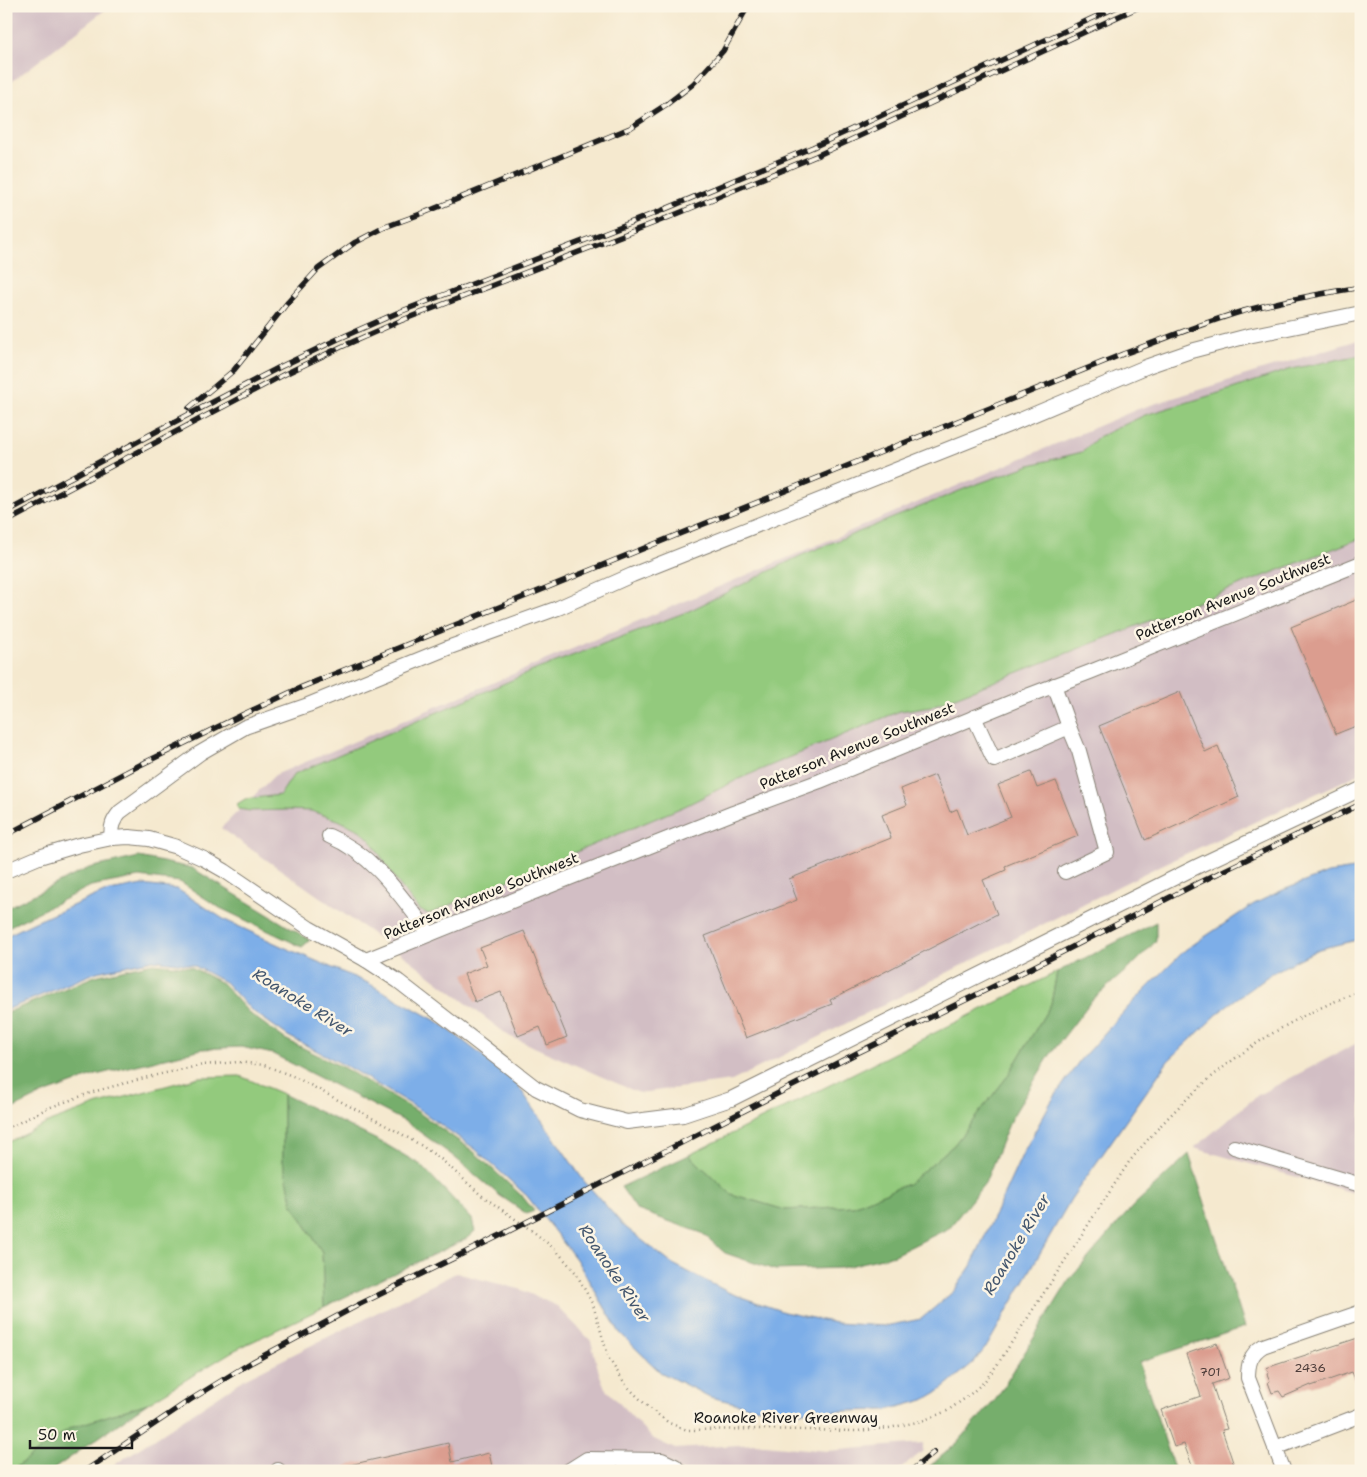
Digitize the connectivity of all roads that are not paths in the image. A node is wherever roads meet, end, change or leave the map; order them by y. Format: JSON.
{"nodes":[{"id":1,"x":1361,"y":313,"type":"edge"},
{"id":2,"x":1361,"y":563,"type":"edge"},
{"id":3,"x":1054,"y":685,"type":"junction"},
{"id":4,"x":974,"y":717,"type":"junction"},
{"id":5,"x":1069,"y":727,"type":"junction"},
{"id":6,"x":1361,"y":789,"type":"edge"},
{"id":7,"x":329,"y":836,"type":"dead end"},
{"id":8,"x":112,"y":838,"type":"junction"},
{"id":9,"x":6,"y":871,"type":"edge"},
{"id":10,"x":1065,"y":872,"type":"dead end"},
{"id":11,"x":430,"y":934,"type":"junction"},
{"id":12,"x":366,"y":960,"type":"junction"},
{"id":13,"x":1234,"y":1147,"type":"dead end"},
{"id":14,"x":1361,"y":1185,"type":"edge"},
{"id":15,"x":1361,"y":1312,"type":"edge"},
{"id":16,"x":1361,"y":1415,"type":"edge"},
{"id":17,"x":1275,"y":1448,"type":"junction"},
{"id":18,"x":568,"y":1471,"type":"edge"},
{"id":19,"x":679,"y":1471,"type":"edge"},
{"id":20,"x":1284,"y":1471,"type":"edge"}],
"edges":[{"from":1,"to":8,"type":"street"},
{"from":2,"to":3,"type":"street","name":"Patterson Avenue Southwest"},
{"from":3,"to":4,"type":"street","name":"Patterson Avenue Southwest"},
{"from":3,"to":5,"type":"street"},
{"from":4,"to":5,"type":"street"},
{"from":4,"to":11,"type":"street","name":"Patterson Avenue Southwest"},
{"from":5,"to":10,"type":"street"},
{"from":6,"to":12,"type":"street"},
{"from":7,"to":11,"type":"street"},
{"from":8,"to":9,"type":"street"},
{"from":8,"to":12,"type":"street"},
{"from":11,"to":12,"type":"street","name":"Patterson Avenue Southwest"},
{"from":13,"to":14,"type":"street"},
{"from":15,"to":17,"type":"street"},
{"from":16,"to":17,"type":"street"},
{"from":17,"to":20,"type":"street"},
{"from":18,"to":19,"type":"street"}]}
